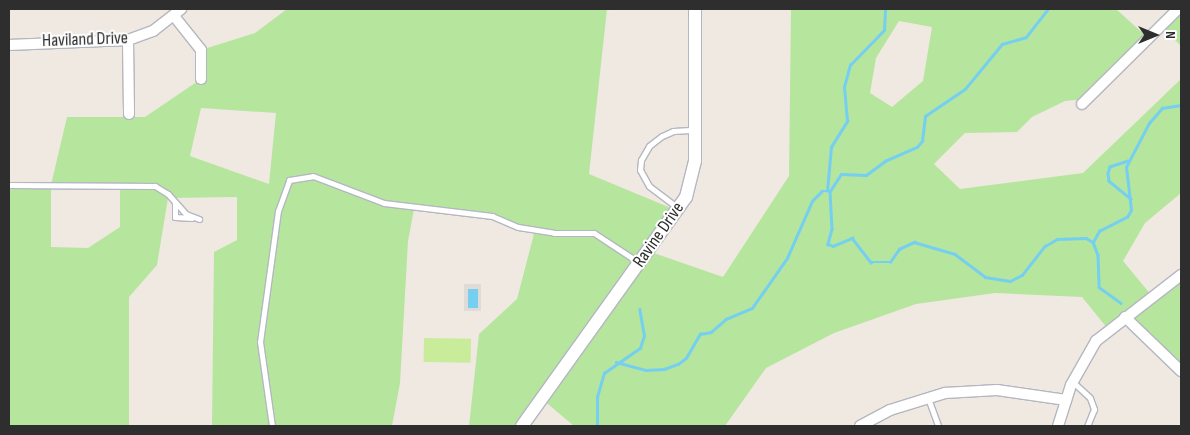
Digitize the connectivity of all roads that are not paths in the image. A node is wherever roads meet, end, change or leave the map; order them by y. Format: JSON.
{"nodes":[{"id":1,"x":695,"y":9,"type":"edge"},
{"id":2,"x":1178,"y":9,"type":"edge"},
{"id":3,"x":178,"y":12,"type":"edge"},
{"id":4,"x":128,"y":40,"type":"junction"},
{"id":5,"x":9,"y":45,"type":"edge"},
{"id":6,"x":201,"y":79,"type":"dead end"},
{"id":7,"x":1082,"y":104,"type":"dead end"},
{"id":8,"x":129,"y":114,"type":"dead end"},
{"id":9,"x":695,"y":130,"type":"junction"},
{"id":10,"x":9,"y":185,"type":"edge"},
{"id":11,"x":175,"y":202,"type":"junction"},
{"id":12,"x":680,"y":208,"type":"junction"},
{"id":13,"x":638,"y":262,"type":"junction"},
{"id":14,"x":1181,"y":275,"type":"edge"},
{"id":15,"x":1125,"y":317,"type":"junction"},
{"id":16,"x":1181,"y":371,"type":"edge"},
{"id":17,"x":1072,"y":382,"type":"junction"},
{"id":18,"x":928,"y":397,"type":"junction"},
{"id":19,"x":1066,"y":400,"type":"junction"},
{"id":20,"x":1059,"y":421,"type":"edge"},
{"id":21,"x":272,"y":426,"type":"edge"},
{"id":22,"x":522,"y":426,"type":"edge"},
{"id":23,"x":860,"y":426,"type":"edge"},
{"id":24,"x":938,"y":426,"type":"edge"},
{"id":25,"x":1052,"y":426,"type":"edge"},
{"id":26,"x":1087,"y":426,"type":"edge"}],
"edges":[{"from":1,"to":9,"type":"street","name":"Ravine Drive"},
{"from":2,"to":7,"type":"street"},
{"from":3,"to":4,"type":"street","name":"Haviland Drive"},
{"from":3,"to":6,"type":"street"},
{"from":4,"to":5,"type":"street","name":"Haviland Drive"},
{"from":4,"to":8,"type":"street"},
{"from":9,"to":12,"type":"street","name":"Ravine Drive"},
{"from":9,"to":12,"type":"lane"},
{"from":10,"to":11,"type":"lane"},
{"from":11,"to":11,"type":"lane"},
{"from":12,"to":13,"type":"street","name":"Ravine Drive"},
{"from":13,"to":21,"type":"lane"},
{"from":13,"to":22,"type":"street","name":"Ravine Drive"},
{"from":14,"to":15,"type":"street"},
{"from":15,"to":16,"type":"street"},
{"from":15,"to":17,"type":"street"},
{"from":17,"to":19,"type":"street"},
{"from":17,"to":26,"type":"lane"},
{"from":18,"to":19,"type":"street"},
{"from":18,"to":23,"type":"street"},
{"from":18,"to":24,"type":"lane"},
{"from":19,"to":20,"type":"street"},
{"from":20,"to":25,"type":"lane"}]}
